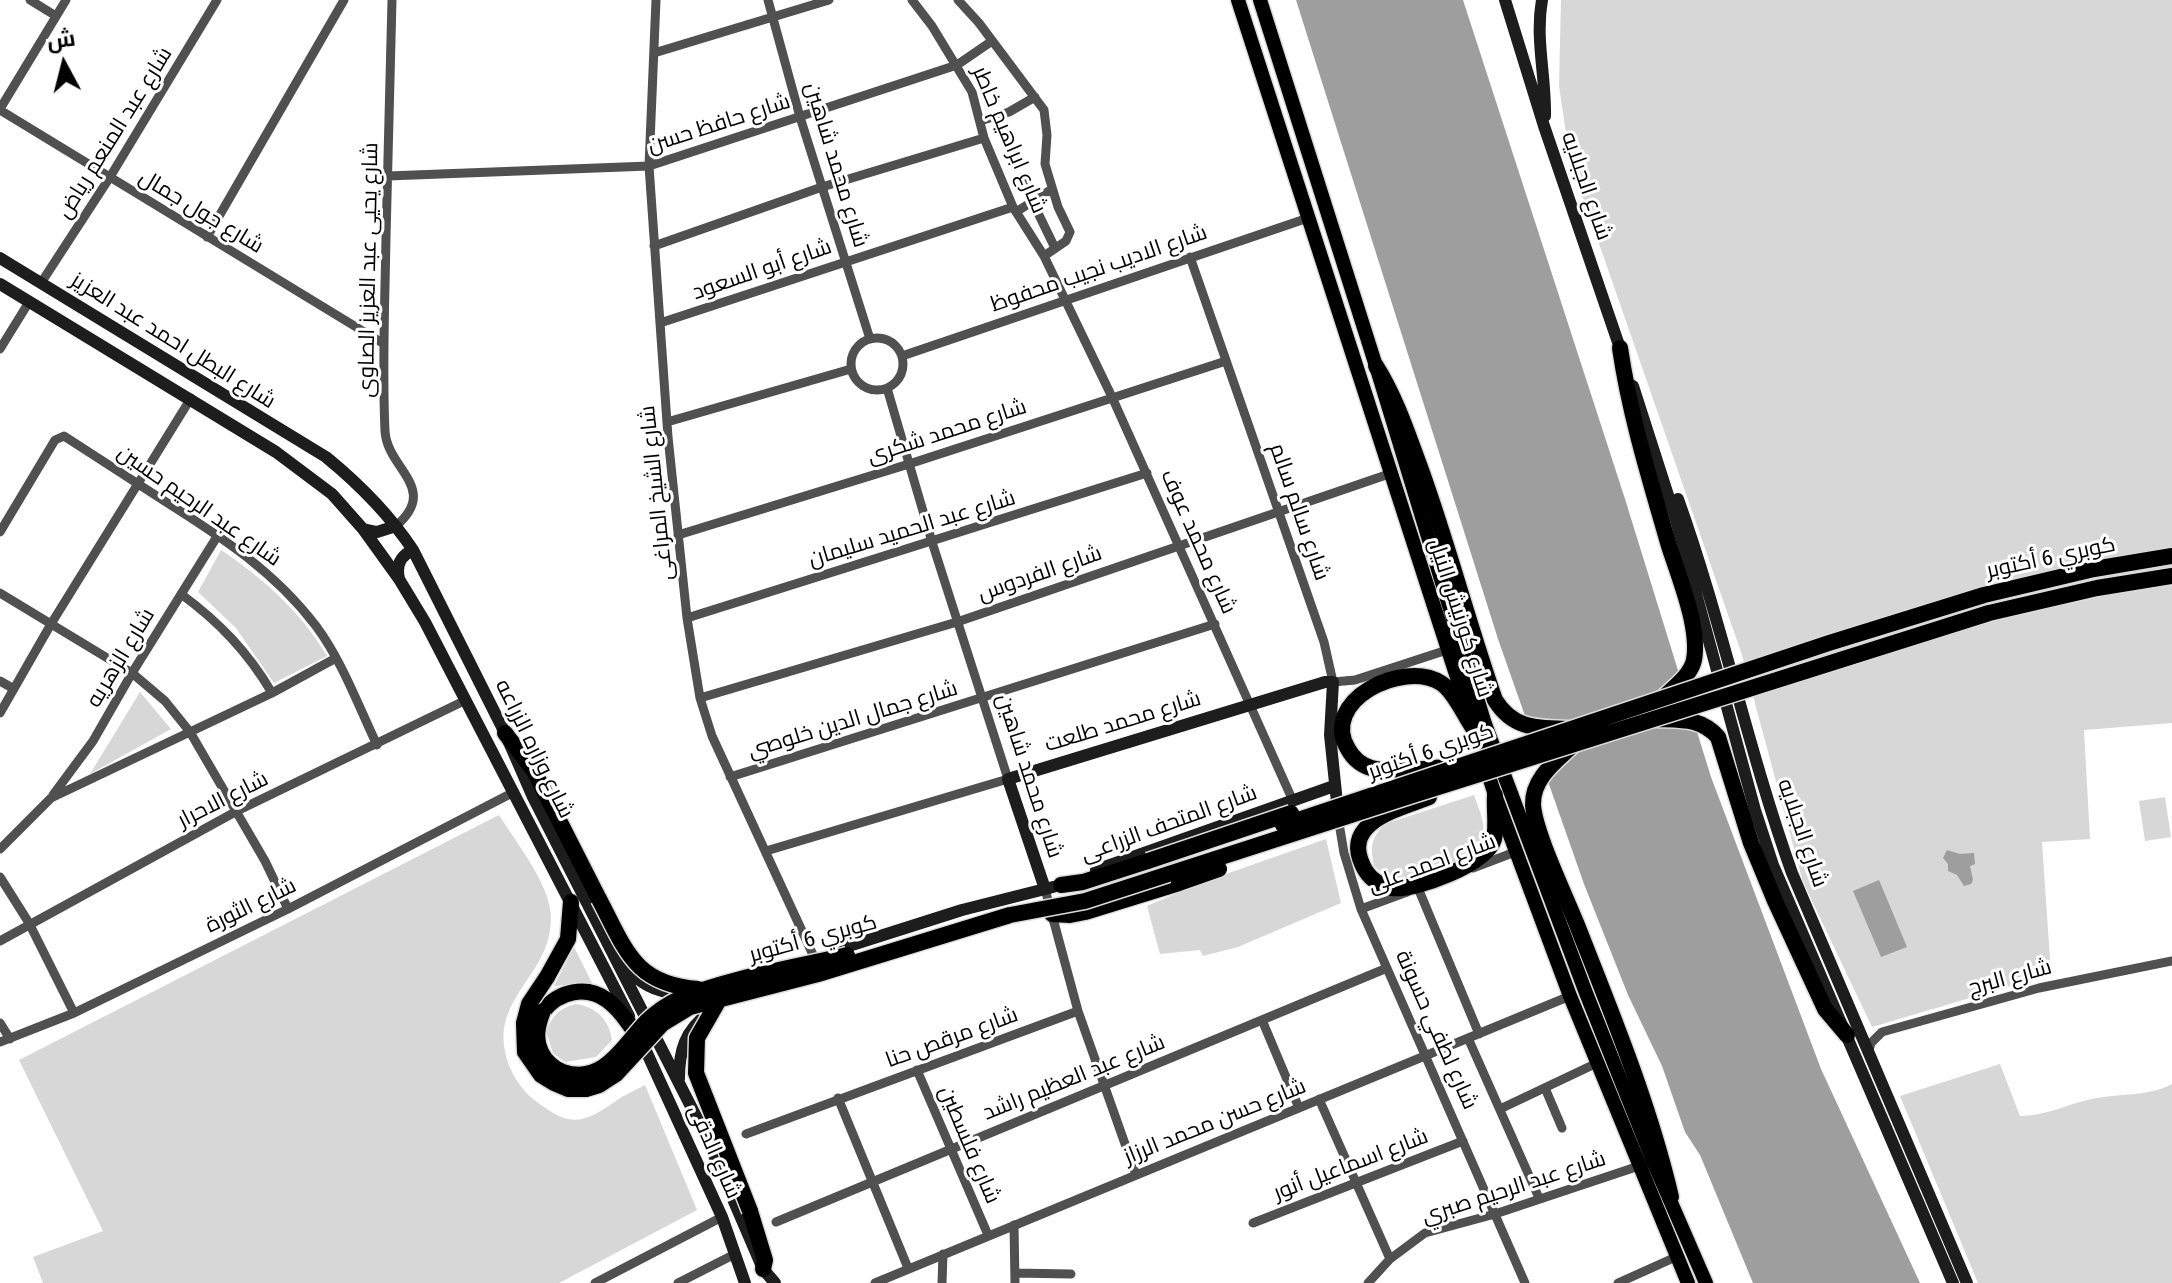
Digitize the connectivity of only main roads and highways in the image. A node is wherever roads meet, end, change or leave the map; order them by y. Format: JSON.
{"nodes":[{"id":1,"x":1238,"y":0,"type":"edge"},
{"id":2,"x":1260,"y":0,"type":"edge"},
{"id":3,"x":1620,"y":348,"type":"road end"},
{"id":4,"x":1376,"y":366,"type":"junction"},
{"id":5,"x":2172,"y":556,"type":"edge"},
{"id":6,"x":2172,"y":576,"type":"edge"},
{"id":7,"x":1663,"y":698,"type":"junction"},
{"id":8,"x":1657,"y":719,"type":"junction"},
{"id":9,"x":1473,"y":728,"type":"junction"},
{"id":10,"x":505,"y":733,"type":"road end"},
{"id":11,"x":1571,"y":737,"type":"junction"},
{"id":12,"x":1459,"y":773,"type":"junction"},
{"id":13,"x":1428,"y":777,"type":"junction"},
{"id":14,"x":1495,"y":795,"type":"junction"},
{"id":15,"x":1410,"y":796,"type":"junction"},
{"id":16,"x":1053,"y":887,"type":"road end"},
{"id":17,"x":571,"y":902,"type":"road end"},
{"id":18,"x":1052,"y":914,"type":"road end"},
{"id":19,"x":704,"y":989,"type":"junction"},
{"id":20,"x":727,"y":1000,"type":"junction"},
{"id":21,"x":1847,"y":1035,"type":"road end"},
{"id":22,"x":641,"y":1041,"type":"road end"},
{"id":23,"x":1671,"y":1197,"type":"junction"},
{"id":24,"x":763,"y":1269,"type":"road end"},
{"id":25,"x":1688,"y":1283,"type":"edge"},
{"id":26,"x":1706,"y":1283,"type":"edge"}],
"edges":[{"from":1,"to":9,"type":"main road","name":"شارع كورنيش النيل"},
{"from":2,"to":4,"type":"main road","name":"شارع كورنيش النيل"},
{"from":3,"to":7,"type":"highway"},
{"from":4,"to":11,"type":"highway"},
{"from":4,"to":23,"type":"main road","name":"شارع كورنيش النيل"},
{"from":5,"to":7,"type":"highway","name":"كوبري 6 أكتوبر","bridge":true},
{"from":6,"to":8,"type":"highway","name":"كوبري 6 أكتوبر","bridge":true},
{"from":7,"to":11,"type":"highway","name":"كوبري 6 أكتوبر","bridge":true},
{"from":8,"to":11,"type":"highway","name":"كوبري 6 أكتوبر","bridge":true},
{"from":8,"to":21,"type":"highway"},
{"from":9,"to":12,"type":"highway","bridge":true},
{"from":9,"to":14,"type":"main road","name":"شارع كورنيش النيل"},
{"from":10,"to":19,"type":"highway","bridge":true},
{"from":11,"to":12,"type":"highway","name":"كوبري 6 أكتوبر","bridge":true},
{"from":11,"to":23,"type":"highway"},
{"from":12,"to":13,"type":"highway","name":"كوبري 6 أكتوبر","bridge":true},
{"from":12,"to":14,"type":"highway","bridge":true},
{"from":12,"to":15,"type":"highway","name":"كوبري 6 أكتوبر","bridge":true},
{"from":13,"to":16,"type":"highway","bridge":true},
{"from":13,"to":19,"type":"highway","name":"كوبري 6 أكتوبر","bridge":true},
{"from":14,"to":25,"type":"main road","name":"شارع كورنيش النيل"},
{"from":15,"to":18,"type":"highway","bridge":true},
{"from":15,"to":20,"type":"highway","name":"كوبري 6 أكتوبر","bridge":true},
{"from":17,"to":20,"type":"highway","name":"كوبري 6 أكتوبر","bridge":true},
{"from":19,"to":22,"type":"highway","bridge":true},
{"from":20,"to":24,"type":"highway","bridge":true},
{"from":23,"to":26,"type":"main road","name":"شارع كورنيش النيل"}]}
